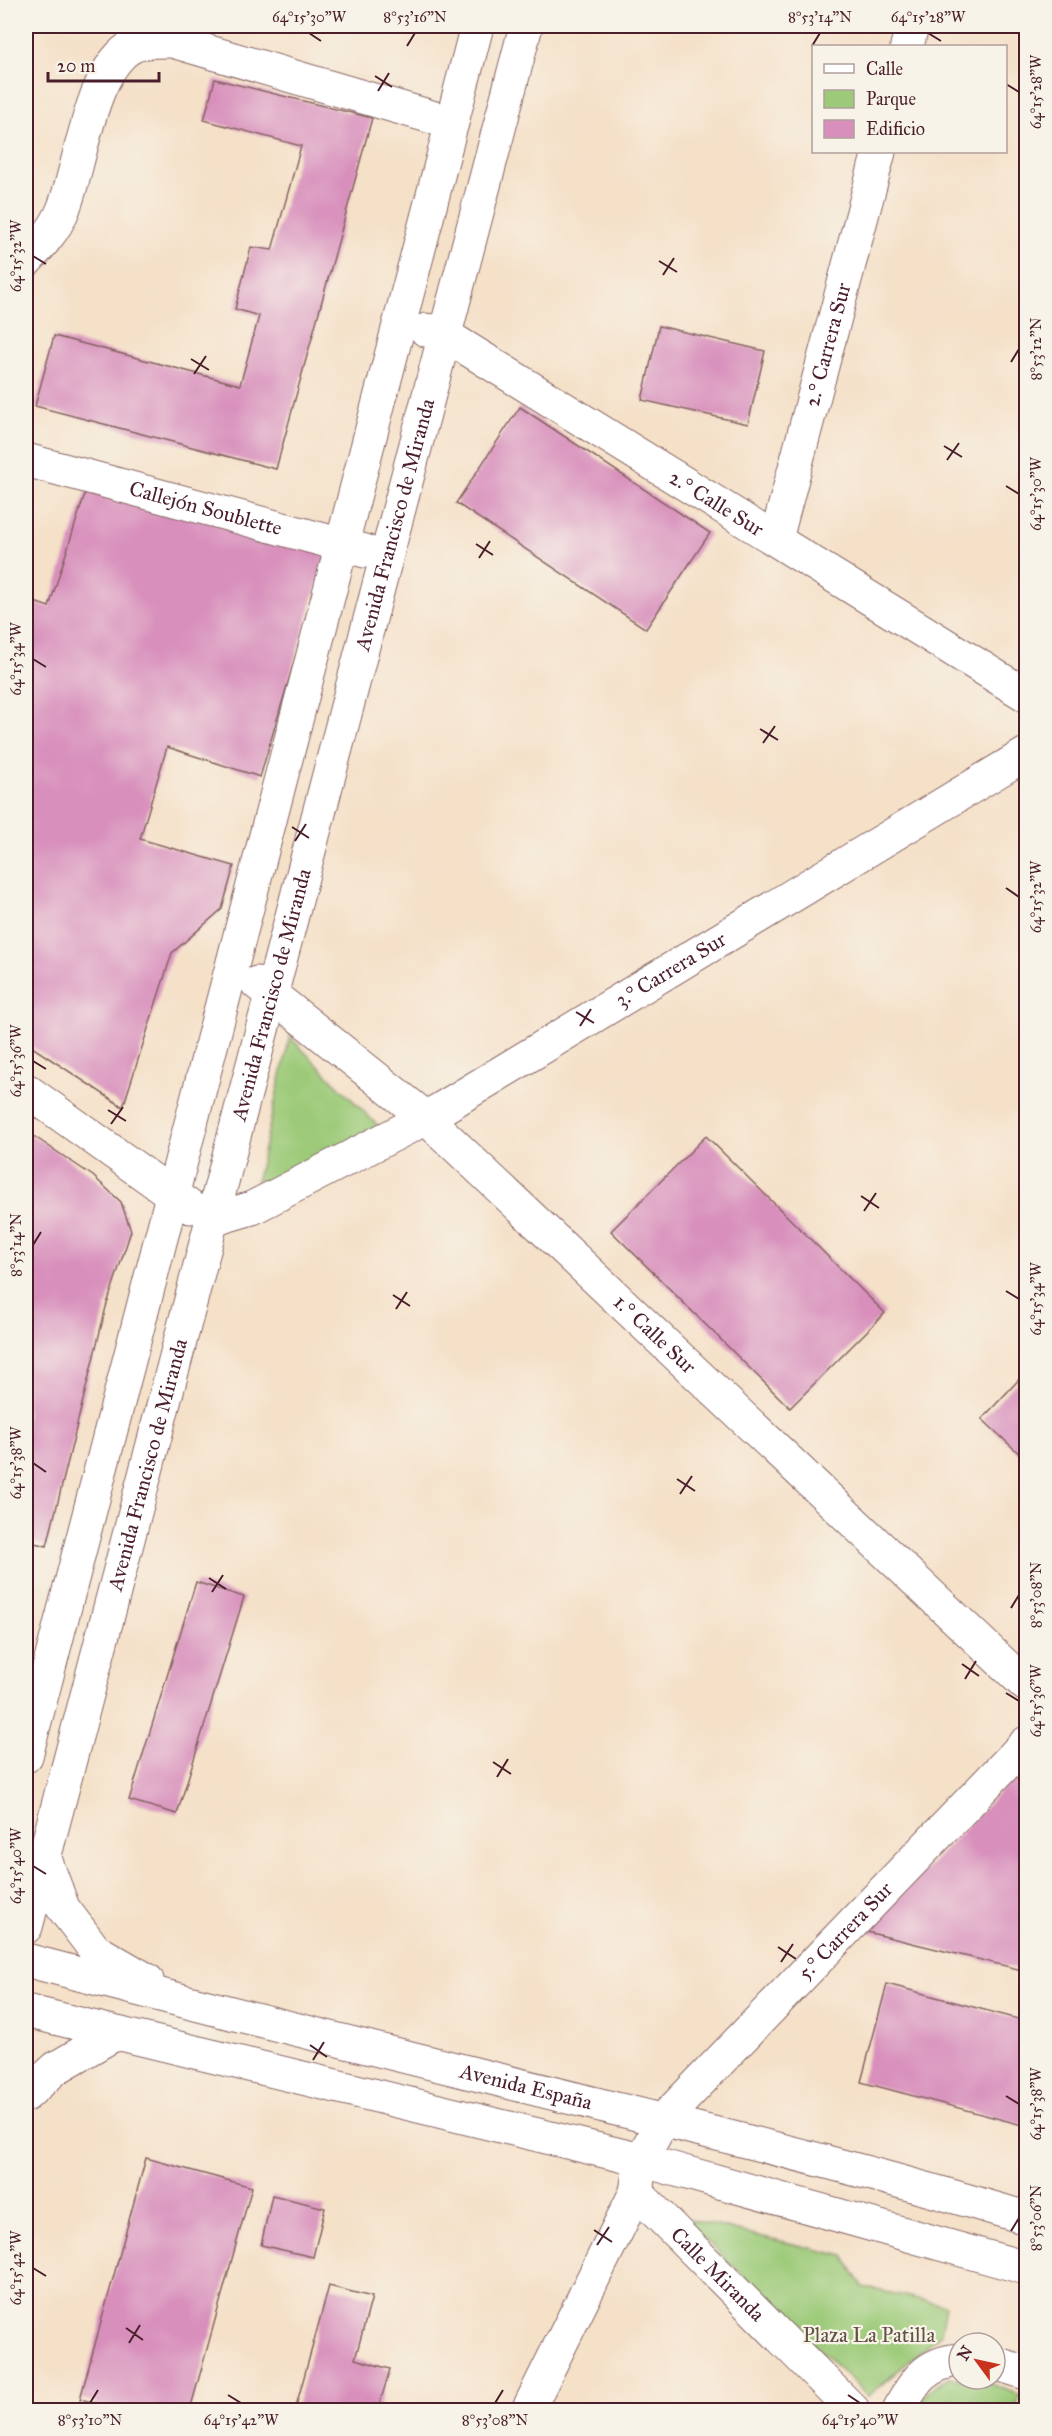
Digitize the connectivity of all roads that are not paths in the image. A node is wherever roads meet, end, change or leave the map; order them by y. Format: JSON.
{"nodes":[{"id":1,"x":477,"y":26,"type":"edge"},
{"id":2,"x":526,"y":26,"type":"edge"},
{"id":3,"x":912,"y":26,"type":"edge"},
{"id":4,"x":907,"y":45,"type":"edge"},
{"id":5,"x":452,"y":123,"type":"junction"},
{"id":6,"x":879,"y":153,"type":"edge"},
{"id":7,"x":26,"y":261,"type":"edge"},
{"id":8,"x":401,"y":323,"type":"junction"},
{"id":9,"x":445,"y":335,"type":"junction"},
{"id":10,"x":26,"y":460,"type":"edge"},
{"id":11,"x":776,"y":539,"type":"junction"},
{"id":12,"x":343,"y":545,"type":"junction"},
{"id":13,"x":387,"y":557,"type":"junction"},
{"id":14,"x":1026,"y":695,"type":"edge"},
{"id":15,"x":1026,"y":754,"type":"edge"},
{"id":16,"x":233,"y":964,"type":"junction"},
{"id":17,"x":271,"y":995,"type":"junction"},
{"id":18,"x":26,"y":1090,"type":"edge"},
{"id":19,"x":426,"y":1118,"type":"junction"},
{"id":20,"x":172,"y":1196,"type":"junction"},
{"id":21,"x":212,"y":1220,"type":"junction"},
{"id":22,"x":1026,"y":1685,"type":"edge"},
{"id":23,"x":1026,"y":1743,"type":"edge"},
{"id":24,"x":26,"y":1756,"type":"edge"},
{"id":25,"x":44,"y":1856,"type":"junction"},
{"id":26,"x":26,"y":1927,"type":"edge"},
{"id":27,"x":26,"y":1960,"type":"edge"},
{"id":28,"x":188,"y":2003,"type":"junction"},
{"id":29,"x":26,"y":2011,"type":"edge"},
{"id":30,"x":121,"y":2034,"type":"junction"},
{"id":31,"x":26,"y":2095,"type":"edge"},
{"id":32,"x":663,"y":2120,"type":"junction"},
{"id":33,"x":638,"y":2176,"type":"junction"},
{"id":34,"x":1026,"y":2218,"type":"edge"},
{"id":35,"x":1026,"y":2268,"type":"edge"},
{"id":36,"x":947,"y":2362,"type":"edge"},
{"id":37,"x":1007,"y":2367,"type":"edge"},
{"id":38,"x":1026,"y":2373,"type":"edge"},
{"id":39,"x":528,"y":2410,"type":"edge"},
{"id":40,"x":853,"y":2410,"type":"edge"},
{"id":41,"x":899,"y":2410,"type":"edge"}],
"edges":[{"from":1,"to":5,"type":"main road","name":"Avenida Francisco de Miranda"},
{"from":2,"to":9,"type":"main road","name":"Avenida Francisco de Miranda"},
{"from":3,"to":4,"type":"main road"},
{"from":5,"to":7,"type":"main road"},
{"from":5,"to":8,"type":"main road","name":"Avenida Francisco de Miranda"},
{"from":6,"to":11,"type":"main road","name":"2.° Carrera Sur"},
{"from":8,"to":9,"type":"main road","name":"2.° Calle Sur"},
{"from":8,"to":12,"type":"main road","name":"Avenida Francisco de Miranda"},
{"from":9,"to":11,"type":"main road","name":"2.° Calle Sur"},
{"from":9,"to":13,"type":"main road","name":"Avenida Francisco de Miranda"},
{"from":10,"to":12,"type":"main road","name":"Callejón Soublette"},
{"from":11,"to":14,"type":"main road","name":"2.° Calle Sur"},
{"from":12,"to":13,"type":"main road","name":"Callejón Soublette"},
{"from":12,"to":16,"type":"main road","name":"Avenida Francisco de Miranda"},
{"from":13,"to":17,"type":"main road","name":"Avenida Francisco de Miranda"},
{"from":15,"to":19,"type":"main road","name":"3.° Carrera Sur"},
{"from":16,"to":17,"type":"main road","name":"1.° Calle Sur"},
{"from":16,"to":20,"type":"main road","name":"Avenida Francisco de Miranda"},
{"from":17,"to":19,"type":"main road","name":"1.° Calle Sur"},
{"from":17,"to":21,"type":"main road","name":"Avenida Francisco de Miranda"},
{"from":18,"to":20,"type":"main road"},
{"from":19,"to":21,"type":"main road","name":"3.° Carrera Sur"},
{"from":19,"to":22,"type":"main road","name":"1.° Calle Sur"},
{"from":20,"to":21,"type":"main road"},
{"from":20,"to":24,"type":"main road","name":"Avenida Francisco de Miranda"},
{"from":21,"to":25,"type":"main road","name":"Avenida Francisco de Miranda"},
{"from":23,"to":32,"type":"main road","name":"5.° Carrera Sur"},
{"from":25,"to":26,"type":"main road","name":"Avenida Francisco de Miranda"},
{"from":25,"to":28,"type":"main road"},
{"from":27,"to":28,"type":"main road","name":"Avenida España"},
{"from":28,"to":32,"type":"main road","name":"Avenida España"},
{"from":29,"to":30,"type":"main road"},
{"from":30,"to":31,"type":"main road"},
{"from":30,"to":33,"type":"main road"},
{"from":32,"to":33,"type":"main road"},
{"from":32,"to":34,"type":"main road","name":"Avenida España"},
{"from":33,"to":35,"type":"main road"},
{"from":33,"to":39,"type":"main road"},
{"from":33,"to":40,"type":"main road","name":"Calle Miranda"},
{"from":36,"to":41,"type":"main road"},
{"from":37,"to":38,"type":"main road"}]}
